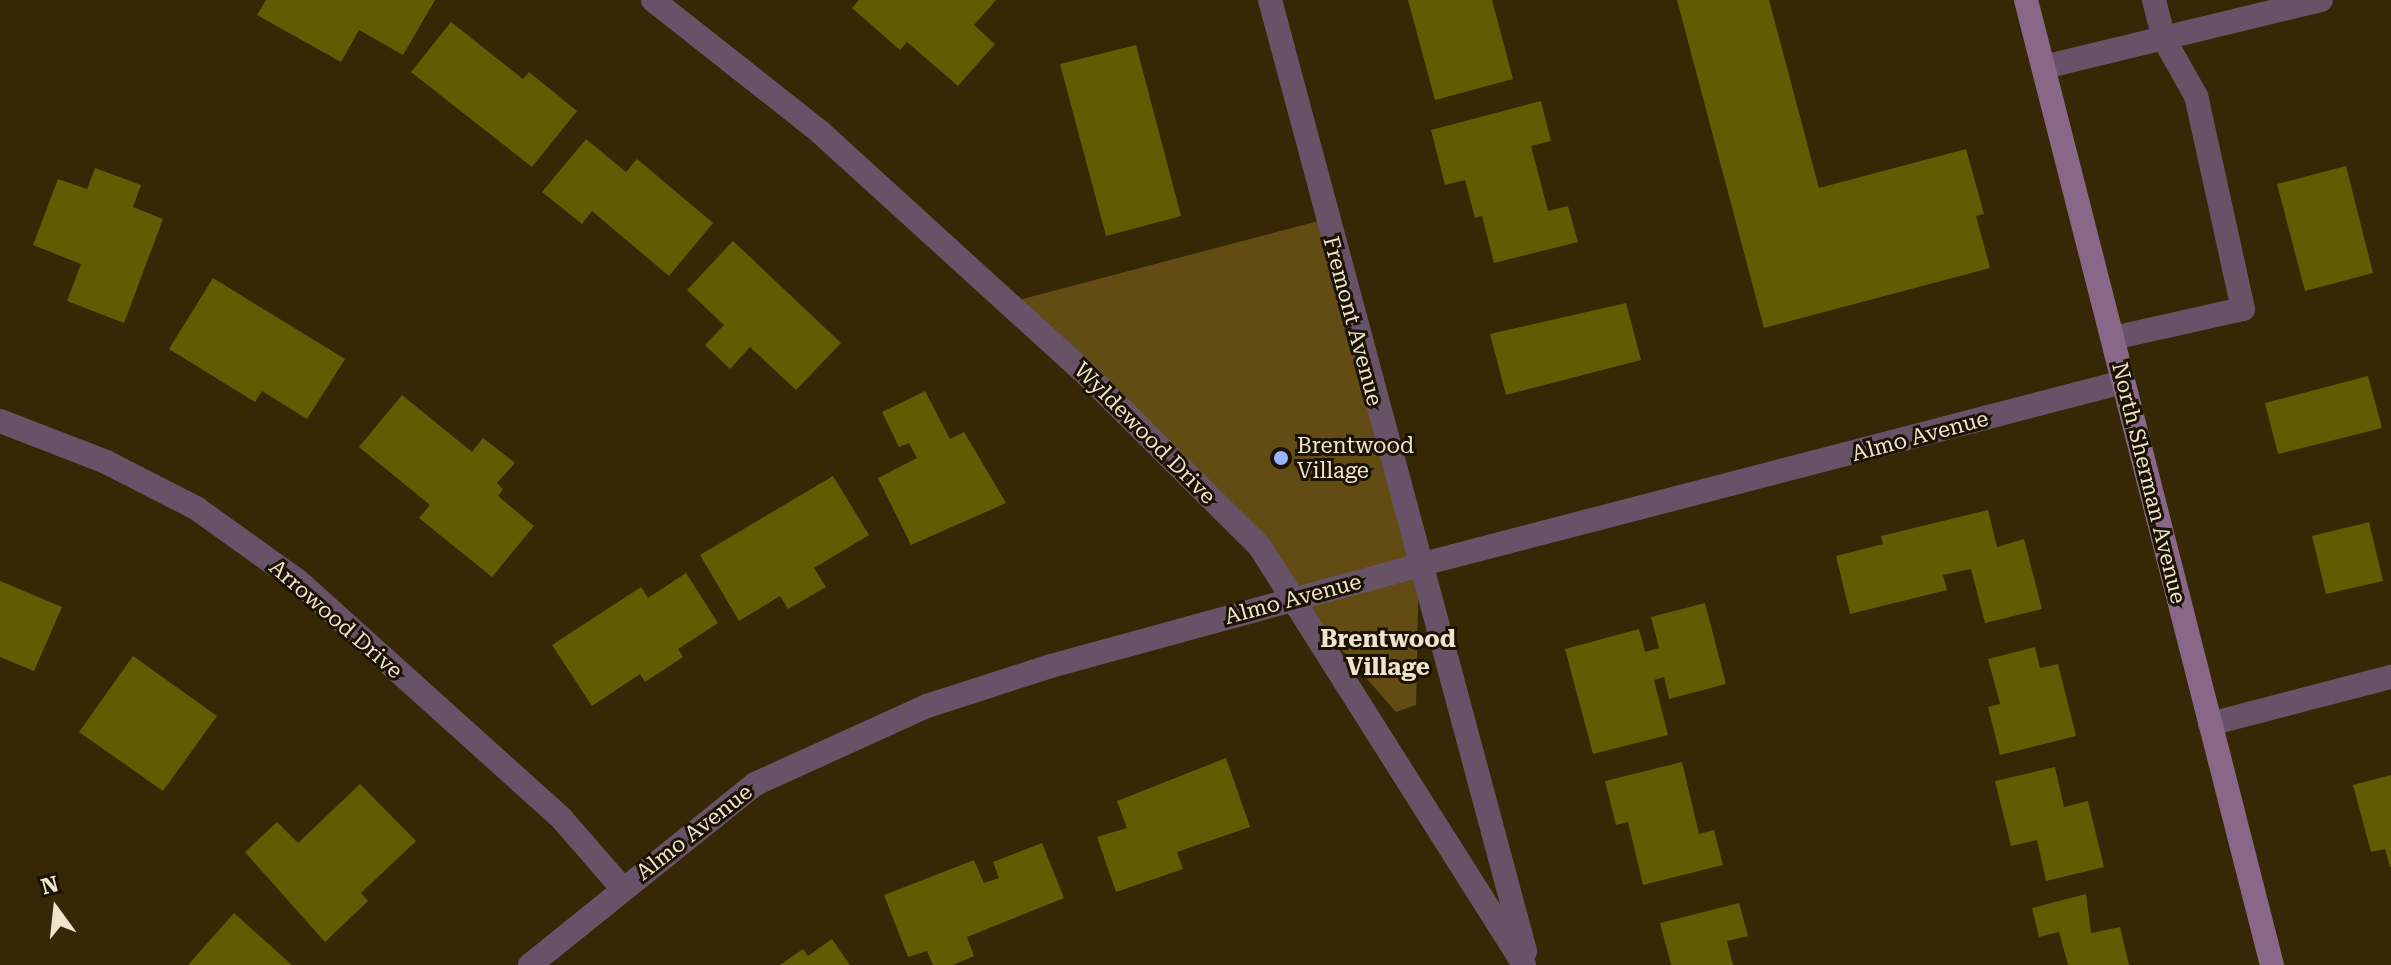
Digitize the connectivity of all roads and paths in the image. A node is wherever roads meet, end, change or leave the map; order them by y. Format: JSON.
{"nodes":[{"id":1,"x":653,"y":0,"type":"edge"},
{"id":2,"x":1270,"y":0,"type":"edge"},
{"id":3,"x":2026,"y":0,"type":"edge"},
{"id":4,"x":2154,"y":0,"type":"edge"},
{"id":5,"x":2321,"y":0,"type":"edge"},
{"id":6,"x":2164,"y":39,"type":"junction"},
{"id":7,"x":2044,"y":67,"type":"junction"},
{"id":8,"x":2113,"y":338,"type":"junction"},
{"id":9,"x":2123,"y":382,"type":"junction"},
{"id":10,"x":0,"y":421,"type":"edge"},
{"id":11,"x":1419,"y":565,"type":"junction"},
{"id":12,"x":1296,"y":598,"type":"junction"},
{"id":13,"x":2391,"y":677,"type":"edge"},
{"id":14,"x":2210,"y":724,"type":"junction"},
{"id":15,"x":622,"y":888,"type":"junction"},
{"id":16,"x":530,"y":965,"type":"edge"},
{"id":17,"x":1526,"y":965,"type":"edge"},
{"id":18,"x":2272,"y":965,"type":"edge"}],
"edges":[{"from":1,"to":12,"type":"street","name":"Wyldewood Drive"},
{"from":2,"to":11,"type":"street","name":"Fremont Avenue"},
{"from":3,"to":7,"type":"street","name":"North Sherman Avenue"},
{"from":4,"to":6,"type":"street"},
{"from":5,"to":6,"type":"street"},
{"from":6,"to":7,"type":"street"},
{"from":6,"to":8,"type":"street"},
{"from":7,"to":8,"type":"street","name":"North Sherman Avenue"},
{"from":8,"to":9,"type":"street","name":"North Sherman Avenue"},
{"from":9,"to":11,"type":"street","name":"Almo Avenue"},
{"from":9,"to":14,"type":"street","name":"North Sherman Avenue"},
{"from":10,"to":15,"type":"street","name":"Arrowood Drive"},
{"from":11,"to":12,"type":"street","name":"Almo Avenue"},
{"from":11,"to":17,"type":"street","name":"Fremont Avenue"},
{"from":12,"to":15,"type":"street","name":"Almo Avenue"},
{"from":12,"to":17,"type":"street","name":"Wyldewood Drive"},
{"from":13,"to":14,"type":"street"},
{"from":14,"to":18,"type":"street","name":"North Sherman Avenue"},
{"from":15,"to":16,"type":"street","name":"Almo Avenue"}]}
